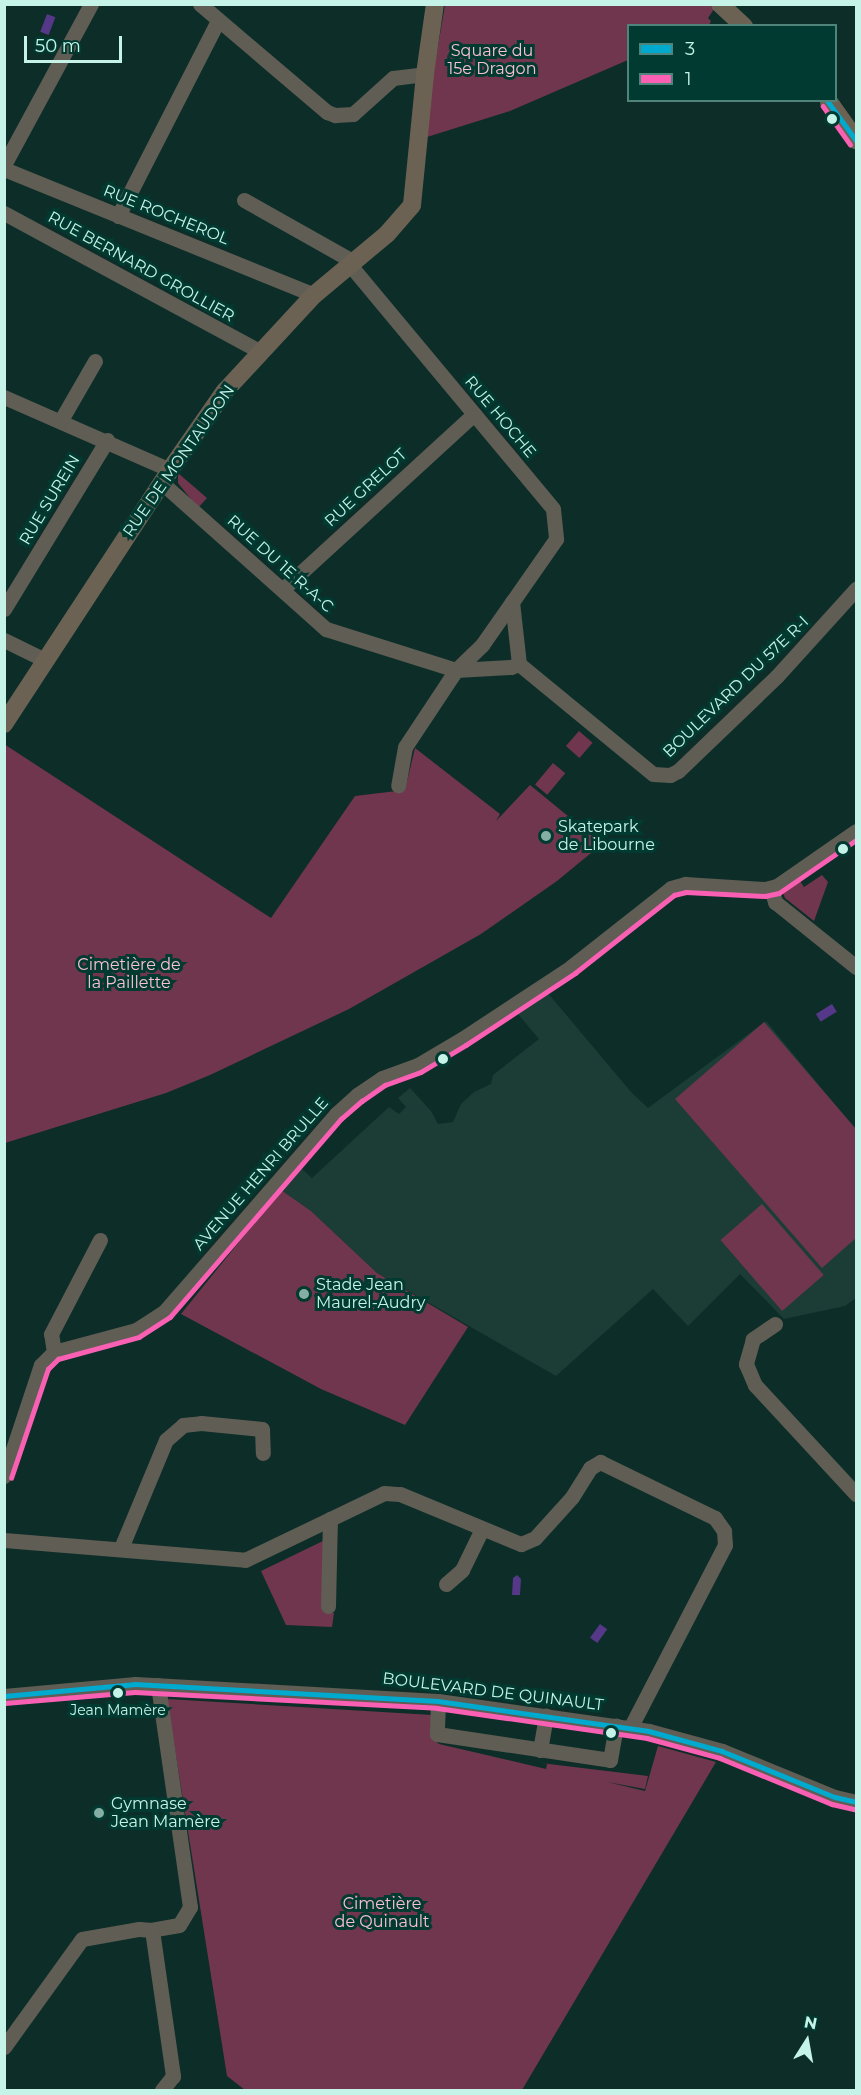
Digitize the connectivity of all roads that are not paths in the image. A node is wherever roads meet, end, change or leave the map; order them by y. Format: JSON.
{"nodes":[{"id":1,"x":91,"y":4,"type":"edge"},
{"id":2,"x":200,"y":4,"type":"edge"},
{"id":3,"x":720,"y":4,"type":"edge"},
{"id":4,"x":436,"y":9,"type":"edge"},
{"id":5,"x":218,"y":21,"type":"junction"},
{"id":6,"x":742,"y":24,"type":"edge"},
{"id":7,"x":426,"y":66,"type":"junction"},
{"id":8,"x":829,"y":102,"type":"edge"},
{"id":9,"x":829,"y":102,"type":"edge"},
{"id":10,"x":856,"y":121,"type":"edge"},
{"id":11,"x":856,"y":140,"type":"edge"},
{"id":12,"x":4,"y":167,"type":"edge"},
{"id":13,"x":244,"y":200,"type":"dead end"},
{"id":14,"x":4,"y":213,"type":"edge"},
{"id":15,"x":118,"y":216,"type":"junction"},
{"id":16,"x":352,"y":263,"type":"junction"},
{"id":17,"x":314,"y":295,"type":"junction"},
{"id":18,"x":261,"y":352,"type":"junction"},
{"id":19,"x":95,"y":362,"type":"dead end"},
{"id":20,"x":4,"y":397,"type":"edge"},
{"id":21,"x":474,"y":414,"type":"junction"},
{"id":22,"x":61,"y":420,"type":"junction"},
{"id":23,"x":107,"y":440,"type":"junction"},
{"id":24,"x":166,"y":476,"type":"junction"},
{"id":25,"x":283,"y":589,"type":"junction"},
{"id":26,"x":856,"y":589,"type":"edge"},
{"id":27,"x":512,"y":602,"type":"junction"},
{"id":28,"x":4,"y":609,"type":"edge"},
{"id":29,"x":4,"y":640,"type":"edge"},
{"id":30,"x":45,"y":660,"type":"junction"},
{"id":31,"x":519,"y":664,"type":"junction"},
{"id":32,"x":456,"y":670,"type":"junction"},
{"id":33,"x":4,"y":724,"type":"edge"},
{"id":34,"x":398,"y":785,"type":"dead end"},
{"id":35,"x":855,"y":834,"type":"edge"},
{"id":36,"x":771,"y":888,"type":"junction"},
{"id":37,"x":856,"y":967,"type":"edge"},
{"id":38,"x":100,"y":1240,"type":"dead end"},
{"id":39,"x":775,"y":1324,"type":"dead end"},
{"id":40,"x":54,"y":1352,"type":"junction"},
{"id":41,"x":263,"y":1453,"type":"dead end"},
{"id":42,"x":4,"y":1476,"type":"edge"},
{"id":43,"x":856,"y":1494,"type":"edge"},
{"id":44,"x":330,"y":1519,"type":"junction"},
{"id":45,"x":482,"y":1529,"type":"junction"},
{"id":46,"x":4,"y":1540,"type":"edge"},
{"id":47,"x":121,"y":1548,"type":"junction"},
{"id":48,"x":446,"y":1584,"type":"dead end"},
{"id":49,"x":328,"y":1606,"type":"dead end"},
{"id":50,"x":158,"y":1685,"type":"junction"},
{"id":51,"x":4,"y":1696,"type":"edge"},
{"id":52,"x":438,"y":1701,"type":"junction"},
{"id":53,"x":546,"y":1716,"type":"junction"},
{"id":54,"x":623,"y":1727,"type":"junction"},
{"id":55,"x":540,"y":1750,"type":"junction"},
{"id":56,"x":856,"y":1802,"type":"edge"},
{"id":57,"x":152,"y":1930,"type":"junction"},
{"id":58,"x":4,"y":2047,"type":"edge"},
{"id":59,"x":162,"y":2091,"type":"edge"}],
"edges":[{"from":1,"to":12,"type":"street"},
{"from":2,"to":5,"type":"street"},
{"from":3,"to":6,"type":"main road"},
{"from":4,"to":7,"type":"main road","name":"RUE DE MONTAUDON"},
{"from":5,"to":7,"type":"street"},
{"from":5,"to":15,"type":"street"},
{"from":7,"to":16,"type":"main road","name":"RUE DE MONTAUDON"},
{"from":8,"to":10,"type":"main road"},
{"from":9,"to":11,"type":"main road"},
{"from":12,"to":15,"type":"street","name":"RUE ROCHEROL"},
{"from":13,"to":16,"type":"street"},
{"from":14,"to":18,"type":"street","name":"RUE BERNARD GROLLIER"},
{"from":15,"to":17,"type":"street","name":"RUE ROCHEROL"},
{"from":16,"to":17,"type":"main road","name":"RUE DE MONTAUDON"},
{"from":16,"to":21,"type":"street","name":"RUE HOCHE"},
{"from":17,"to":18,"type":"main road","name":"RUE DE MONTAUDON"},
{"from":18,"to":24,"type":"main road","name":"RUE DE MONTAUDON"},
{"from":19,"to":22,"type":"street"},
{"from":20,"to":22,"type":"street","name":"RUE DU 1E R-A-C"},
{"from":21,"to":25,"type":"street","name":"RUE GRELOT"},
{"from":21,"to":27,"type":"street","name":"RUE HOCHE"},
{"from":22,"to":23,"type":"street","name":"RUE DU 1E R-A-C"},
{"from":23,"to":24,"type":"street","name":"RUE DU 1E R-A-C"},
{"from":23,"to":28,"type":"street","name":"RUE SUREIN"},
{"from":24,"to":25,"type":"street","name":"RUE DU 1E R-A-C"},
{"from":24,"to":30,"type":"main road","name":"RUE DE MONTAUDON"},
{"from":25,"to":32,"type":"street","name":"RUE DU 1E R-A-C"},
{"from":26,"to":31,"type":"street","name":"BOULEVARD DU 57E R-I"},
{"from":27,"to":31,"type":"street"},
{"from":27,"to":32,"type":"street","name":"RUE HOCHE"},
{"from":29,"to":30,"type":"street"},
{"from":30,"to":33,"type":"main road","name":"RUE DE MONTAUDON"},
{"from":31,"to":32,"type":"street","name":"RUE DU 1E R-A-C"},
{"from":32,"to":34,"type":"street","name":"RUE HOCHE"},
{"from":35,"to":36,"type":"street"},
{"from":36,"to":37,"type":"street"},
{"from":36,"to":40,"type":"street","name":"AVENUE HENRI BRULLE"},
{"from":38,"to":40,"type":"street"},
{"from":39,"to":43,"type":"street"},
{"from":40,"to":42,"type":"street"},
{"from":41,"to":47,"type":"street"},
{"from":44,"to":45,"type":"street"},
{"from":44,"to":47,"type":"street"},
{"from":44,"to":49,"type":"street"},
{"from":45,"to":48,"type":"street"},
{"from":45,"to":54,"type":"street"},
{"from":46,"to":47,"type":"street"},
{"from":50,"to":51,"type":"street","name":"BOULEVARD DE QUINAULT"},
{"from":50,"to":52,"type":"street","name":"BOULEVARD DE QUINAULT"},
{"from":50,"to":57,"type":"street"},
{"from":52,"to":53,"type":"street","name":"BOULEVARD DE QUINAULT"},
{"from":52,"to":55,"type":"street"},
{"from":53,"to":54,"type":"street","name":"BOULEVARD DE QUINAULT"},
{"from":53,"to":55,"type":"street"},
{"from":54,"to":55,"type":"street"},
{"from":54,"to":56,"type":"street","name":"BOULEVARD DE QUINAULT"},
{"from":57,"to":58,"type":"street"},
{"from":57,"to":59,"type":"street"}]}
